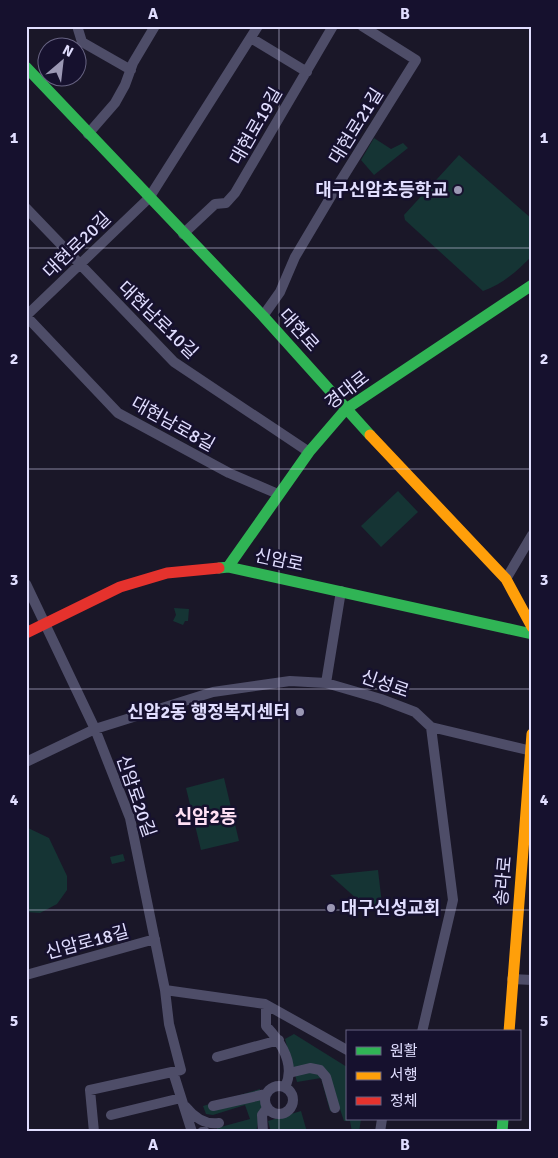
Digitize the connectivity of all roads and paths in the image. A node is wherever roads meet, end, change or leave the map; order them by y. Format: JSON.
{"nodes":[{"id":1,"x":79,"y":26,"type":"edge"},
{"id":2,"x":155,"y":26,"type":"edge"},
{"id":3,"x":258,"y":26,"type":"edge"},
{"id":4,"x":332,"y":26,"type":"edge"},
{"id":5,"x":362,"y":26,"type":"edge"},
{"id":6,"x":251,"y":38,"type":"junction"},
{"id":7,"x":26,"y":67,"type":"edge"},
{"id":8,"x":131,"y":70,"type":"junction"},
{"id":9,"x":307,"y":72,"type":"junction"},
{"id":10,"x":88,"y":134,"type":"junction"},
{"id":11,"x":149,"y":198,"type":"junction"},
{"id":12,"x":26,"y":208,"type":"edge"},
{"id":13,"x":183,"y":234,"type":"junction"},
{"id":14,"x":80,"y":265,"type":"junction"},
{"id":15,"x":532,"y":285,"type":"edge"},
{"id":16,"x":26,"y":316,"type":"edge"},
{"id":17,"x":263,"y":316,"type":"junction"},
{"id":18,"x":346,"y":409,"type":"junction"},
{"id":19,"x":309,"y":452,"type":"junction"},
{"id":20,"x":278,"y":494,"type":"junction"},
{"id":21,"x":532,"y":535,"type":"edge"},
{"id":22,"x":228,"y":567,"type":"junction"},
{"id":23,"x":506,"y":579,"type":"junction"},
{"id":24,"x":26,"y":584,"type":"edge"},
{"id":25,"x":341,"y":591,"type":"junction"},
{"id":26,"x":46,"y":622,"type":"junction"},
{"id":27,"x":532,"y":627,"type":"edge"},
{"id":28,"x":26,"y":633,"type":"edge"},
{"id":29,"x":532,"y":634,"type":"edge"},
{"id":30,"x":326,"y":683,"type":"junction"},
{"id":31,"x":431,"y":727,"type":"junction"},
{"id":32,"x":95,"y":729,"type":"junction"},
{"id":33,"x":532,"y":734,"type":"edge"},
{"id":34,"x":531,"y":750,"type":"edge"},
{"id":35,"x":26,"y":762,"type":"edge"},
{"id":36,"x":155,"y":939,"type":"junction"},
{"id":37,"x":26,"y":975,"type":"edge"},
{"id":38,"x":512,"y":979,"type":"junction"},
{"id":39,"x":532,"y":980,"type":"edge"},
{"id":40,"x":165,"y":990,"type":"junction"},
{"id":41,"x":266,"y":1005,"type":"junction"},
{"id":42,"x":422,"y":1030,"type":"edge"},
{"id":43,"x":510,"y":1030,"type":"edge"},
{"id":44,"x":279,"y":1040,"type":"junction"},
{"id":45,"x":346,"y":1049,"type":"edge"},
{"id":46,"x":217,"y":1057,"type":"dead end"},
{"id":47,"x":173,"y":1072,"type":"junction"},
{"id":48,"x":289,"y":1073,"type":"junction"},
{"id":49,"x":285,"y":1087,"type":"junction"},
{"id":50,"x":266,"y":1094,"type":"junction"},
{"id":51,"x":182,"y":1101,"type":"junction"},
{"id":52,"x":213,"y":1106,"type":"dead end"},
{"id":53,"x":268,"y":1108,"type":"junction"},
{"id":54,"x":335,"y":1108,"type":"dead end"},
{"id":55,"x":111,"y":1115,"type":"dead end"},
{"id":56,"x":219,"y":1123,"type":"dead end"},
{"id":57,"x":94,"y":1132,"type":"edge"},
{"id":58,"x":192,"y":1132,"type":"edge"},
{"id":59,"x":263,"y":1132,"type":"edge"}],
"edges":[{"from":1,"to":8,"type":"street"},
{"from":2,"to":8,"type":"street"},
{"from":3,"to":6,"type":"street"},
{"from":4,"to":9,"type":"street","name":"대현로19길"},
{"from":5,"to":17,"type":"street","name":"대현로21길"},
{"from":6,"to":9,"type":"street"},
{"from":6,"to":11,"type":"street"},
{"from":7,"to":10,"type":"main road","name":"대현로"},
{"from":8,"to":10,"type":"street"},
{"from":9,"to":13,"type":"street","name":"대현로19길"},
{"from":10,"to":11,"type":"main road","name":"대현로"},
{"from":11,"to":13,"type":"main road","name":"대현로"},
{"from":11,"to":14,"type":"street","name":"대현로20길"},
{"from":12,"to":14,"type":"street","name":"대현남로10길"},
{"from":13,"to":17,"type":"main road","name":"대현로"},
{"from":14,"to":16,"type":"street","name":"대현로20길"},
{"from":14,"to":19,"type":"street","name":"대현남로10길"},
{"from":15,"to":18,"type":"main road","name":"경대로"},
{"from":16,"to":20,"type":"street","name":"대현남로8길"},
{"from":17,"to":18,"type":"main road","name":"대현로"},
{"from":18,"to":19,"type":"main road","name":"경대로"},
{"from":18,"to":23,"type":"main road","name":"대현로"},
{"from":19,"to":20,"type":"main road","name":"경대로"},
{"from":20,"to":22,"type":"main road","name":"경대로"},
{"from":21,"to":23,"type":"street"},
{"from":22,"to":25,"type":"main road","name":"신암로"},
{"from":22,"to":26,"type":"main road","name":"신암로"},
{"from":23,"to":27,"type":"main road","name":"대현로"},
{"from":24,"to":26,"type":"street","name":"신암로20길"},
{"from":25,"to":29,"type":"main road","name":"신암로"},
{"from":25,"to":30,"type":"street"},
{"from":26,"to":28,"type":"main road","name":"신암로"},
{"from":26,"to":32,"type":"street","name":"신암로20길"},
{"from":30,"to":31,"type":"street","name":"신성로"},
{"from":30,"to":32,"type":"street","name":"신성로"},
{"from":31,"to":34,"type":"street"},
{"from":31,"to":42,"type":"street"},
{"from":32,"to":35,"type":"street","name":"신성로"},
{"from":32,"to":36,"type":"street","name":"신암로20길"},
{"from":33,"to":34,"type":"main road","name":"송라로"},
{"from":34,"to":38,"type":"main road","name":"송라로"},
{"from":36,"to":37,"type":"street","name":"신암로18길"},
{"from":36,"to":40,"type":"street","name":"신암로20길"},
{"from":38,"to":39,"type":"street"},
{"from":38,"to":43,"type":"main road","name":"송라로"},
{"from":40,"to":41,"type":"street"},
{"from":40,"to":47,"type":"street","name":"신암로20길"},
{"from":41,"to":44,"type":"street"},
{"from":41,"to":45,"type":"street"},
{"from":44,"to":46,"type":"street"},
{"from":44,"to":48,"type":"street"},
{"from":47,"to":51,"type":"street"},
{"from":47,"to":57,"type":"street"},
{"from":48,"to":49,"type":"street"},
{"from":48,"to":54,"type":"street"},
{"from":49,"to":50,"type":"street"},
{"from":49,"to":53,"type":"street"},
{"from":50,"to":52,"type":"street"},
{"from":50,"to":53,"type":"street"},
{"from":51,"to":55,"type":"street"},
{"from":51,"to":56,"type":"street"},
{"from":51,"to":58,"type":"street"},
{"from":53,"to":59,"type":"street"}]}
